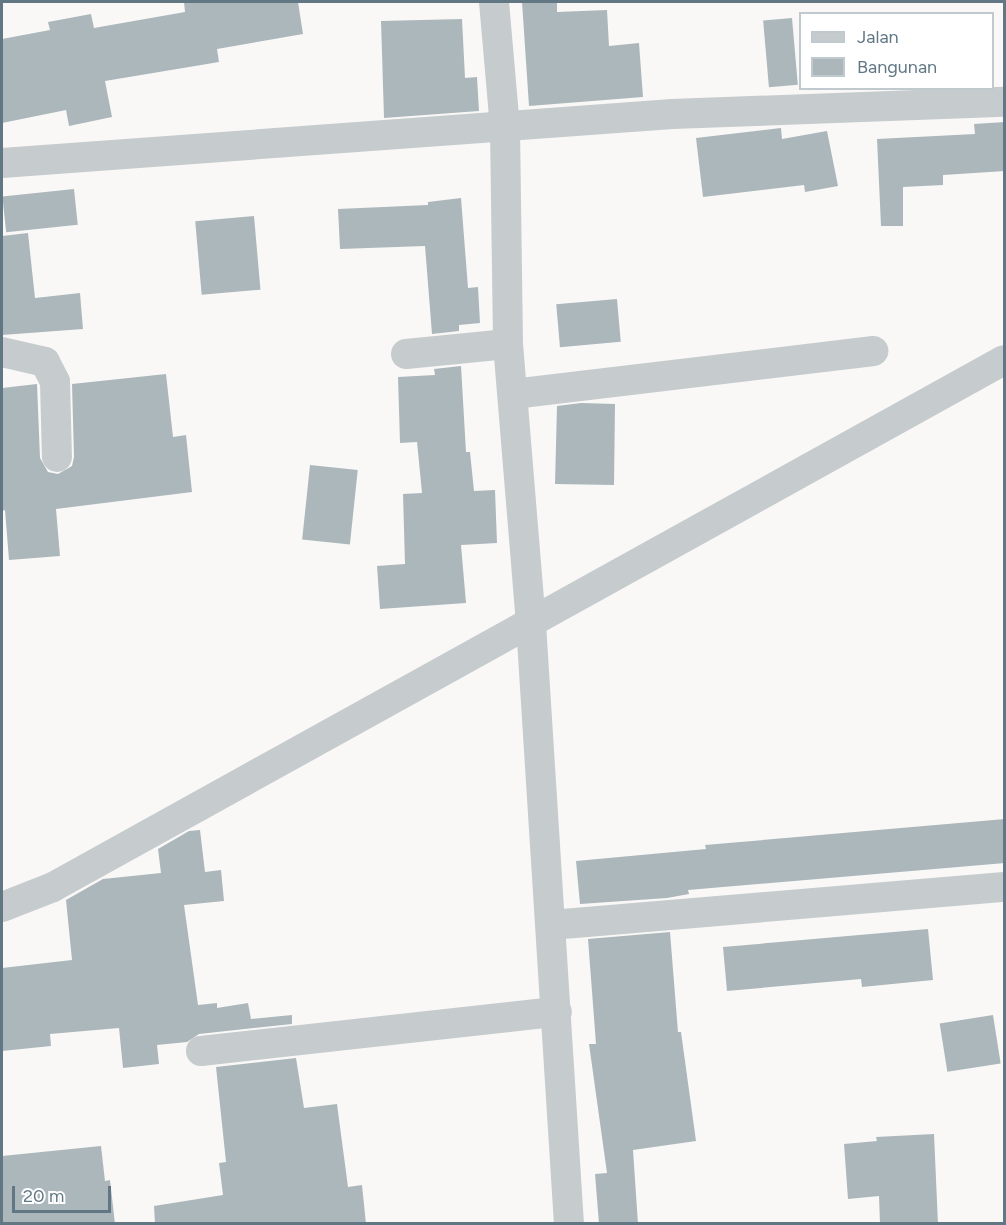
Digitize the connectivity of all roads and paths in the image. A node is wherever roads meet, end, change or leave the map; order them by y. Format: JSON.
{"nodes":[{"id":1,"x":495,"y":2,"type":"edge"},
{"id":2,"x":1005,"y":102,"type":"edge"},
{"id":3,"x":505,"y":128,"type":"junction"},
{"id":4,"x":2,"y":163,"type":"edge"},
{"id":5,"x":508,"y":344,"type":"junction"},
{"id":6,"x":873,"y":351,"type":"dead end"},
{"id":7,"x":2,"y":352,"type":"edge"},
{"id":8,"x":406,"y":354,"type":"dead end"},
{"id":9,"x":1005,"y":360,"type":"edge"},
{"id":10,"x":513,"y":394,"type":"junction"},
{"id":11,"x":57,"y":457,"type":"dead end"},
{"id":12,"x":531,"y":624,"type":"junction"},
{"id":13,"x":1005,"y":887,"type":"edge"},
{"id":14,"x":2,"y":907,"type":"edge"},
{"id":15,"x":551,"y":925,"type":"junction"},
{"id":16,"x":557,"y":1012,"type":"junction"},
{"id":17,"x":201,"y":1051,"type":"dead end"},
{"id":18,"x":569,"y":1224,"type":"edge"}],
"edges":[{"from":1,"to":3,"type":"street"},
{"from":2,"to":3,"type":"street"},
{"from":3,"to":4,"type":"street"},
{"from":3,"to":5,"type":"street"},
{"from":5,"to":8,"type":"street"},
{"from":5,"to":10,"type":"street"},
{"from":6,"to":10,"type":"street"},
{"from":7,"to":11,"type":"street"},
{"from":9,"to":12,"type":"street"},
{"from":10,"to":12,"type":"street"},
{"from":12,"to":14,"type":"street"},
{"from":12,"to":15,"type":"street"},
{"from":13,"to":15,"type":"street"},
{"from":15,"to":16,"type":"street"},
{"from":16,"to":17,"type":"street"},
{"from":16,"to":18,"type":"street"}]}
